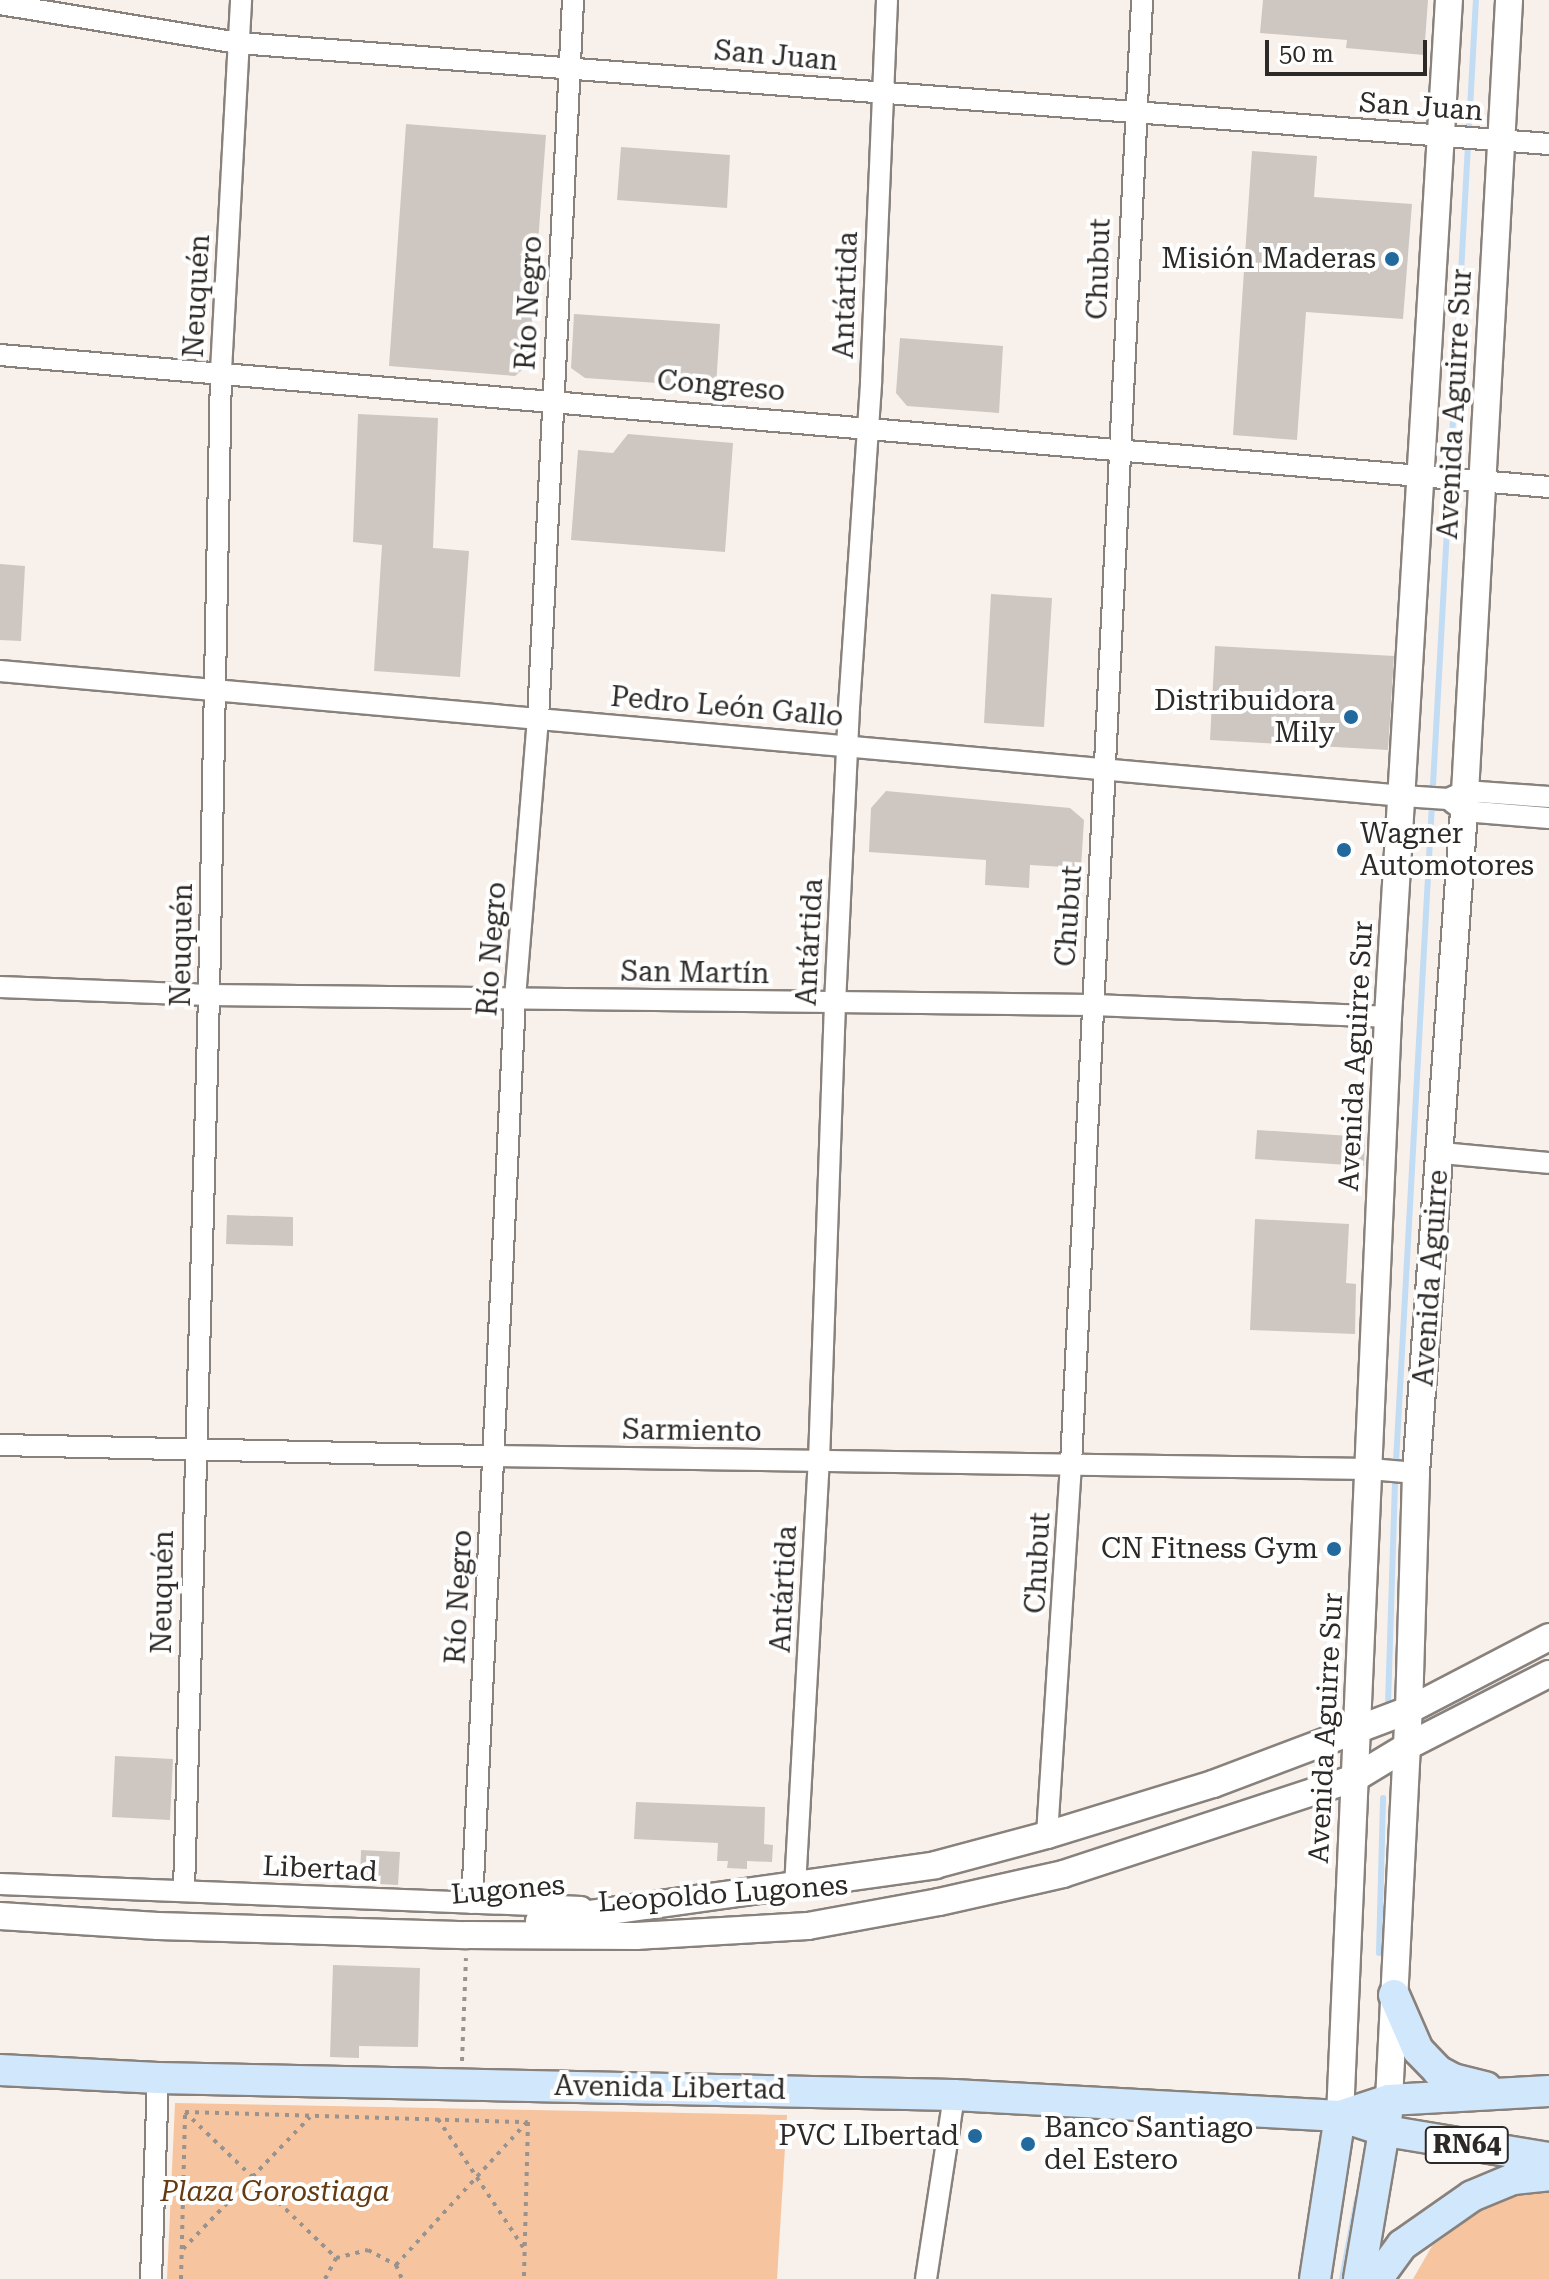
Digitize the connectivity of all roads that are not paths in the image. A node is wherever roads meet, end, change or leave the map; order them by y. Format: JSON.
{"nodes":[{"id":1,"x":241,"y":0,"type":"edge"},
{"id":2,"x":573,"y":0,"type":"edge"},
{"id":3,"x":887,"y":0,"type":"edge"},
{"id":4,"x":1142,"y":0,"type":"edge"},
{"id":5,"x":1449,"y":0,"type":"edge"},
{"id":6,"x":1509,"y":0,"type":"edge"},
{"id":7,"x":0,"y":4,"type":"edge"},
{"id":8,"x":239,"y":43,"type":"junction"},
{"id":9,"x":569,"y":67,"type":"junction"},
{"id":10,"x":882,"y":93,"type":"junction"},
{"id":11,"x":1133,"y":112,"type":"junction"},
{"id":12,"x":1451,"y":138,"type":"junction"},
{"id":13,"x":1493,"y":140,"type":"junction"},
{"id":14,"x":1549,"y":144,"type":"edge"},
{"id":15,"x":0,"y":355,"type":"edge"},
{"id":16,"x":221,"y":371,"type":"junction"},
{"id":17,"x":552,"y":401,"type":"junction"},
{"id":18,"x":868,"y":427,"type":"junction"},
{"id":19,"x":1120,"y":449,"type":"junction"},
{"id":20,"x":1428,"y":478,"type":"junction"},
{"id":21,"x":1474,"y":481,"type":"junction"},
{"id":22,"x":1549,"y":487,"type":"edge"},
{"id":23,"x":0,"y":671,"type":"edge"},
{"id":24,"x":214,"y":688,"type":"junction"},
{"id":25,"x":538,"y":719,"type":"junction"},
{"id":26,"x":848,"y":746,"type":"junction"},
{"id":27,"x":1106,"y":769,"type":"junction"},
{"id":28,"x":1408,"y":796,"type":"junction"},
{"id":29,"x":1549,"y":797,"type":"edge"},
{"id":30,"x":1459,"y":800,"type":"junction"},
{"id":31,"x":1549,"y":818,"type":"edge"},
{"id":32,"x":0,"y":987,"type":"edge"},
{"id":33,"x":209,"y":995,"type":"junction"},
{"id":34,"x":515,"y":998,"type":"junction"},
{"id":35,"x":835,"y":1004,"type":"junction"},
{"id":36,"x":1091,"y":1005,"type":"junction"},
{"id":37,"x":1388,"y":1017,"type":"junction"},
{"id":38,"x":1441,"y":1153,"type":"junction"},
{"id":39,"x":1549,"y":1163,"type":"edge"},
{"id":40,"x":0,"y":1445,"type":"edge"},
{"id":41,"x":194,"y":1450,"type":"junction"},
{"id":42,"x":494,"y":1456,"type":"junction"},
{"id":43,"x":819,"y":1461,"type":"junction"},
{"id":44,"x":1071,"y":1464,"type":"junction"},
{"id":45,"x":1376,"y":1469,"type":"junction"},
{"id":46,"x":1411,"y":1472,"type":"junction"},
{"id":47,"x":1549,"y":1637,"type":"edge"},
{"id":48,"x":1549,"y":1674,"type":"edge"},
{"id":49,"x":1409,"y":1710,"type":"junction"},
{"id":50,"x":1357,"y":1730,"type":"junction"},
{"id":51,"x":1408,"y":1746,"type":"junction"},
{"id":52,"x":1355,"y":1778,"type":"junction"},
{"id":53,"x":1047,"y":1835,"type":"junction"},
{"id":54,"x":0,"y":1884,"type":"edge"},
{"id":55,"x":795,"y":1887,"type":"junction"},
{"id":56,"x":184,"y":1891,"type":"junction"},
{"id":57,"x":472,"y":1903,"type":"junction"},
{"id":58,"x":638,"y":1908,"type":"junction"},
{"id":59,"x":0,"y":1916,"type":"edge"},
{"id":60,"x":384,"y":1932,"type":"junction"},
{"id":61,"x":1394,"y":1995,"type":"junction"},
{"id":62,"x":0,"y":2070,"type":"edge"},
{"id":63,"x":158,"y":2078,"type":"junction"},
{"id":64,"x":1549,"y":2091,"type":"edge"},
{"id":65,"x":1515,"y":2093,"type":"junction"},
{"id":66,"x":954,"y":2095,"type":"junction"},
{"id":67,"x":1389,"y":2100,"type":"junction"},
{"id":68,"x":1340,"y":2116,"type":"junction"},
{"id":69,"x":1386,"y":2131,"type":"junction"},
{"id":70,"x":1549,"y":2158,"type":"edge"},
{"id":71,"x":1549,"y":2175,"type":"edge"},
{"id":72,"x":151,"y":2279,"type":"edge"},
{"id":73,"x":926,"y":2279,"type":"edge"},
{"id":74,"x":1315,"y":2279,"type":"edge"},
{"id":75,"x":1359,"y":2279,"type":"edge"},
{"id":76,"x":1377,"y":2279,"type":"edge"}],
"edges":[{"from":1,"to":8,"type":"street","name":"Neuquén"},
{"from":2,"to":9,"type":"street","name":"Río Negro"},
{"from":3,"to":10,"type":"street","name":"Antártida"},
{"from":4,"to":11,"type":"street","name":"Chubut"},
{"from":5,"to":12,"type":"main road","name":"Avenida Aguirre Sur"},
{"from":6,"to":13,"type":"main road","name":"Avenida Aguirre Sur"},
{"from":7,"to":8,"type":"street","name":"San Juan"},
{"from":8,"to":9,"type":"street","name":"San Juan"},
{"from":8,"to":16,"type":"street","name":"Neuquén"},
{"from":9,"to":10,"type":"street","name":"San Juan"},
{"from":9,"to":17,"type":"street","name":"Río Negro"},
{"from":10,"to":11,"type":"street","name":"San Juan"},
{"from":10,"to":18,"type":"street","name":"Antártida"},
{"from":11,"to":12,"type":"street","name":"San Juan"},
{"from":11,"to":19,"type":"street","name":"Chubut"},
{"from":12,"to":13,"type":"street","name":"San Juan"},
{"from":12,"to":20,"type":"main road","name":"Avenida Aguirre Sur"},
{"from":13,"to":14,"type":"street","name":"San Juan"},
{"from":13,"to":21,"type":"main road","name":"Avenida Aguirre Sur"},
{"from":15,"to":16,"type":"street","name":"Congreso"},
{"from":16,"to":17,"type":"street","name":"Congreso"},
{"from":16,"to":24,"type":"street","name":"Neuquén"},
{"from":17,"to":18,"type":"street","name":"Congreso"},
{"from":17,"to":25,"type":"street","name":"Río Negro"},
{"from":18,"to":19,"type":"street","name":"Congreso"},
{"from":18,"to":26,"type":"street","name":"Antártida"},
{"from":19,"to":20,"type":"street","name":"Congreso"},
{"from":19,"to":27,"type":"street","name":"Chubut"},
{"from":20,"to":21,"type":"street","name":"Congreso"},
{"from":20,"to":28,"type":"main road","name":"Avenida Aguirre Sur"},
{"from":21,"to":22,"type":"street"},
{"from":21,"to":30,"type":"main road","name":"Avenida Aguirre Sur"},
{"from":23,"to":24,"type":"street","name":"Pedro León Gallo"},
{"from":24,"to":25,"type":"street","name":"Pedro León Gallo"},
{"from":24,"to":33,"type":"street","name":"Neuquén"},
{"from":25,"to":26,"type":"street","name":"Pedro León Gallo"},
{"from":25,"to":34,"type":"street","name":"Río Negro"},
{"from":26,"to":27,"type":"street","name":"Pedro León Gallo"},
{"from":26,"to":35,"type":"street","name":"Antártida"},
{"from":27,"to":28,"type":"street","name":"Pedro León Gallo"},
{"from":27,"to":36,"type":"street","name":"Chubut"},
{"from":28,"to":30,"type":"street","name":"Pedro León Gallo"},
{"from":28,"to":37,"type":"main road","name":"Avenida Aguirre Sur"},
{"from":29,"to":30,"type":"street","name":"Pedro León Gallo"},
{"from":30,"to":31,"type":"street","name":"Pedro León Gallo"},
{"from":30,"to":38,"type":"main road","name":"Avenida Aguirre"},
{"from":32,"to":33,"type":"street","name":"San Martín"},
{"from":33,"to":34,"type":"street","name":"San Martín"},
{"from":33,"to":41,"type":"street","name":"Neuquén"},
{"from":34,"to":35,"type":"street","name":"San Martín"},
{"from":34,"to":42,"type":"street","name":"Río Negro"},
{"from":35,"to":36,"type":"street","name":"San Martín"},
{"from":35,"to":43,"type":"street","name":"Antártida"},
{"from":36,"to":37,"type":"street","name":"San Martín"},
{"from":36,"to":44,"type":"street","name":"Chubut"},
{"from":37,"to":45,"type":"main road","name":"Avenida Aguirre Sur"},
{"from":38,"to":39,"type":"street"},
{"from":38,"to":46,"type":"main road","name":"Avenida Aguirre"},
{"from":40,"to":41,"type":"street","name":"Sarmiento"},
{"from":41,"to":42,"type":"street","name":"Sarmiento"},
{"from":41,"to":56,"type":"street","name":"Neuquén"},
{"from":42,"to":43,"type":"street","name":"Sarmiento"},
{"from":42,"to":57,"type":"street","name":"Río Negro"},
{"from":43,"to":44,"type":"street","name":"Sarmiento"},
{"from":43,"to":55,"type":"street","name":"Antártida"},
{"from":44,"to":45,"type":"street","name":"Sarmiento"},
{"from":44,"to":53,"type":"street","name":"Chubut"},
{"from":45,"to":46,"type":"street","name":"Sarmiento"},
{"from":45,"to":50,"type":"main road","name":"Avenida Aguirre Sur"},
{"from":46,"to":49,"type":"main road","name":"Avenida Aguirre"},
{"from":47,"to":49,"type":"main road","name":"Leopoldo Lugones"},
{"from":48,"to":51,"type":"main road","name":"Leopoldo Lugones"},
{"from":49,"to":50,"type":"main road","name":"Leopoldo Lugones"},
{"from":49,"to":51,"type":"main road","name":"Avenida Aguirre"},
{"from":50,"to":52,"type":"main road","name":"Avenida Aguirre Sur"},
{"from":50,"to":53,"type":"main road","name":"Leopoldo Lugones"},
{"from":51,"to":52,"type":"main road","name":"Leopoldo Lugones"},
{"from":51,"to":61,"type":"main road"},
{"from":52,"to":60,"type":"main road","name":"Leopoldo Lugones"},
{"from":52,"to":68,"type":"main road","name":"Avenida Aguirre Sur"},
{"from":53,"to":55,"type":"main road","name":"Leopoldo Lugones"},
{"from":54,"to":56,"type":"street","name":"Libertad"},
{"from":55,"to":58,"type":"main road","name":"Leopoldo Lugones"},
{"from":56,"to":57,"type":"street","name":"Libertad"},
{"from":57,"to":58,"type":"street","name":"Libertad"},
{"from":58,"to":60,"type":"main road","name":"Lugones"},
{"from":59,"to":60,"type":"main road","name":"Leopoldo Lugones"},
{"from":61,"to":65,"type":"main road"},
{"from":61,"to":67,"type":"main road"},
{"from":62,"to":63,"type":"main road","name":"Avenida Libertad"},
{"from":63,"to":66,"type":"main road","name":"Avenida Libertad"},
{"from":63,"to":72,"type":"street"},
{"from":64,"to":65,"type":"main road","name":"Avenida Libertad","number":"RN64"},
{"from":65,"to":67,"type":"main road","name":"Avenida Libertad","number":"RN64"},
{"from":66,"to":68,"type":"main road","name":"Avenida Libertad"},
{"from":66,"to":73,"type":"street"},
{"from":67,"to":68,"type":"main road","name":"Avenida Libertad","number":"RN64"},
{"from":67,"to":69,"type":"main road","number":"RN64"},
{"from":68,"to":69,"type":"main road","name":"Avenida Libertad","number":"RN64"},
{"from":68,"to":74,"type":"main road"},
{"from":69,"to":70,"type":"main road","name":"Avenida Libertad","number":"RN64"},
{"from":69,"to":75,"type":"main road","number":"RN64"},
{"from":71,"to":76,"type":"main road"}]}
